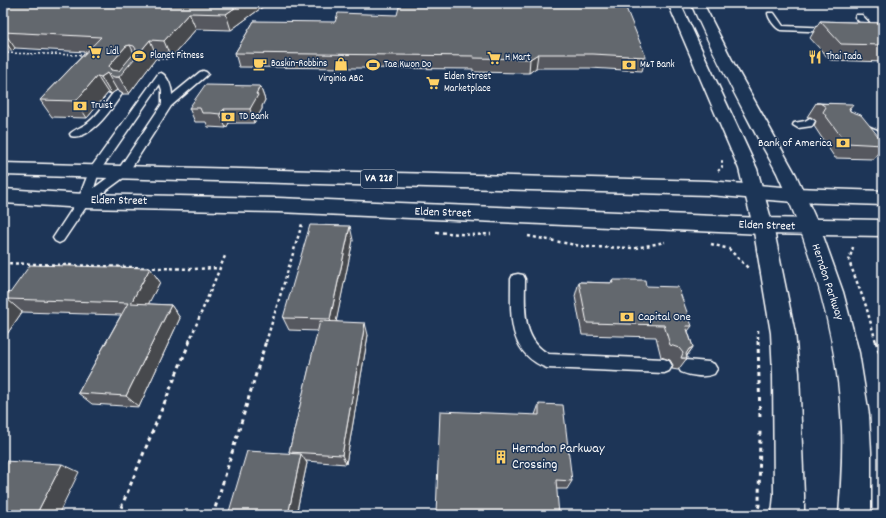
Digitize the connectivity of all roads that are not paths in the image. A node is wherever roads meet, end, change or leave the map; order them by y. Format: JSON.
{"nodes":[{"id":1,"x":674,"y":3,"type":"edge"},
{"id":2,"x":697,"y":3,"type":"edge"},
{"id":3,"x":771,"y":15,"type":"dead end"},
{"id":4,"x":859,"y":17,"type":"dead end"},
{"id":5,"x":842,"y":30,"type":"edge"},
{"id":6,"x":857,"y":30,"type":"edge"},
{"id":7,"x":203,"y":74,"type":"dead end"},
{"id":8,"x":117,"y":94,"type":"edge"},
{"id":9,"x":167,"y":104,"type":"junction"},
{"id":10,"x":854,"y":125,"type":"edge"},
{"id":11,"x":75,"y":134,"type":"dead end"},
{"id":12,"x":883,"y":140,"type":"edge"},
{"id":13,"x":3,"y":169,"type":"edge"},
{"id":14,"x":94,"y":172,"type":"junction"},
{"id":15,"x":122,"y":173,"type":"junction"},
{"id":16,"x":755,"y":192,"type":"junction"},
{"id":17,"x":795,"y":195,"type":"junction"},
{"id":18,"x":3,"y":196,"type":"edge"},
{"id":19,"x":883,"y":198,"type":"edge"},
{"id":20,"x":84,"y":201,"type":"junction"},
{"id":21,"x":763,"y":226,"type":"junction"},
{"id":22,"x":808,"y":227,"type":"junction"},
{"id":23,"x":883,"y":228,"type":"edge"},
{"id":24,"x":59,"y":238,"type":"dead end"},
{"id":25,"x":518,"y":279,"type":"dead end"},
{"id":26,"x":664,"y":366,"type":"dead end"},
{"id":27,"x":686,"y":367,"type":"edge"},
{"id":28,"x":709,"y":369,"type":"dead end"},
{"id":29,"x":788,"y":515,"type":"edge"},
{"id":30,"x":855,"y":515,"type":"edge"}],
"edges":[{"from":1,"to":16,"type":"main road"},
{"from":2,"to":17,"type":"main road","name":"Herndon Parkway"},
{"from":3,"to":5,"type":"lane"},
{"from":4,"to":6,"type":"lane"},
{"from":7,"to":9,"type":"lane"},
{"from":8,"to":11,"type":"lane"},
{"from":9,"to":14,"type":"lane"},
{"from":9,"to":15,"type":"lane"},
{"from":10,"to":12,"type":"lane"},
{"from":13,"to":14,"type":"main road","number":"VA 228"},
{"from":14,"to":15,"type":"main road","number":"VA 228"},
{"from":14,"to":20,"type":"lane"},
{"from":15,"to":16,"type":"main road","number":"VA 228"},
{"from":15,"to":20,"type":"lane"},
{"from":16,"to":17,"type":"main road"},
{"from":16,"to":21,"type":"main road"},
{"from":17,"to":19,"type":"main road"},
{"from":17,"to":22,"type":"main road","name":"Herndon Parkway"},
{"from":18,"to":20,"type":"main road","name":"Elden Street"},
{"from":20,"to":21,"type":"main road","name":"Elden Street"},
{"from":20,"to":24,"type":"lane"},
{"from":21,"to":22,"type":"main road","name":"Elden Street"},
{"from":21,"to":29,"type":"main road"},
{"from":22,"to":23,"type":"main road","name":"Elden Street"},
{"from":22,"to":30,"type":"main road","name":"Herndon Parkway"},
{"from":25,"to":26,"type":"lane"},
{"from":27,"to":28,"type":"lane"}]}
